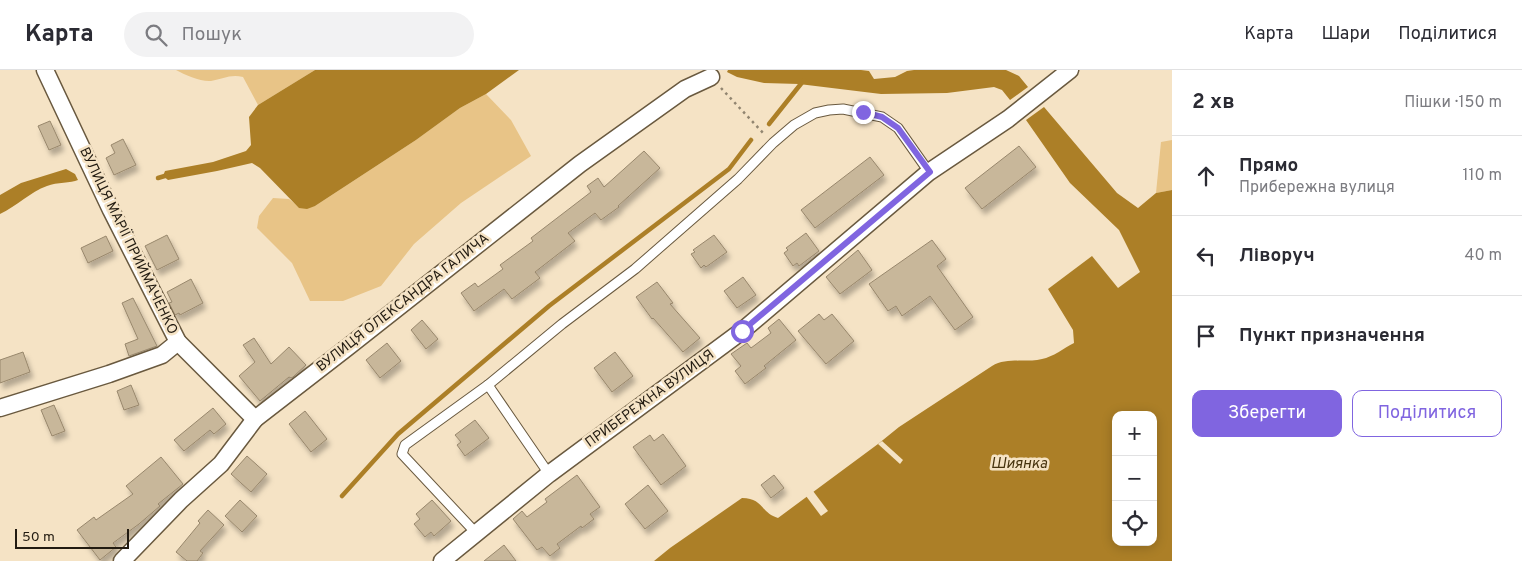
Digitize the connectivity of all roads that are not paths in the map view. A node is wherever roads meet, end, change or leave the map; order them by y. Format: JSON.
{"nodes":[{"id":1,"x":45,"y":70,"type":"edge"},
{"id":2,"x":1070,"y":70,"type":"edge"},
{"id":3,"x":711,"y":77,"type":"road end"},
{"id":4,"x":930,"y":172,"type":"junction"},
{"id":5,"x":178,"y":342,"type":"junction"},
{"id":6,"x":488,"y":385,"type":"junction"},
{"id":7,"x":0,"y":408,"type":"edge"},
{"id":8,"x":254,"y":419,"type":"junction"},
{"id":9,"x":549,"y":474,"type":"junction"},
{"id":10,"x":476,"y":533,"type":"junction"},
{"id":11,"x":122,"y":561,"type":"edge"},
{"id":12,"x":442,"y":561,"type":"edge"}],
"edges":[{"from":1,"to":5,"type":"street","name":"ВУЛИЦЯ МАРІЇ ПРИЙМАЧЕНКО"},
{"from":2,"to":4,"type":"street","name":"ПРИБЕРЕЖНА ВУЛИЦЯ"},
{"from":3,"to":8,"type":"street","name":"ВУЛИЦЯ ОЛЕКСАНДРА ГАЛИЧА"},
{"from":4,"to":6,"type":"lane"},
{"from":4,"to":9,"type":"street","name":"ПРИБЕРЕЖНА ВУЛИЦЯ"},
{"from":5,"to":7,"type":"street"},
{"from":5,"to":8,"type":"street","name":"ВУЛИЦЯ МАРІЇ ПРИЙМАЧЕНКО"},
{"from":6,"to":9,"type":"lane"},
{"from":6,"to":10,"type":"lane"},
{"from":8,"to":11,"type":"street","name":"ВУЛИЦЯ ОЛЕКСАНДРА ГАЛИЧА"},
{"from":9,"to":10,"type":"street","name":"ПРИБЕРЕЖНА ВУЛИЦЯ"},
{"from":10,"to":12,"type":"street","name":"ПРИБЕРЕЖНА ВУЛИЦЯ"}]}
